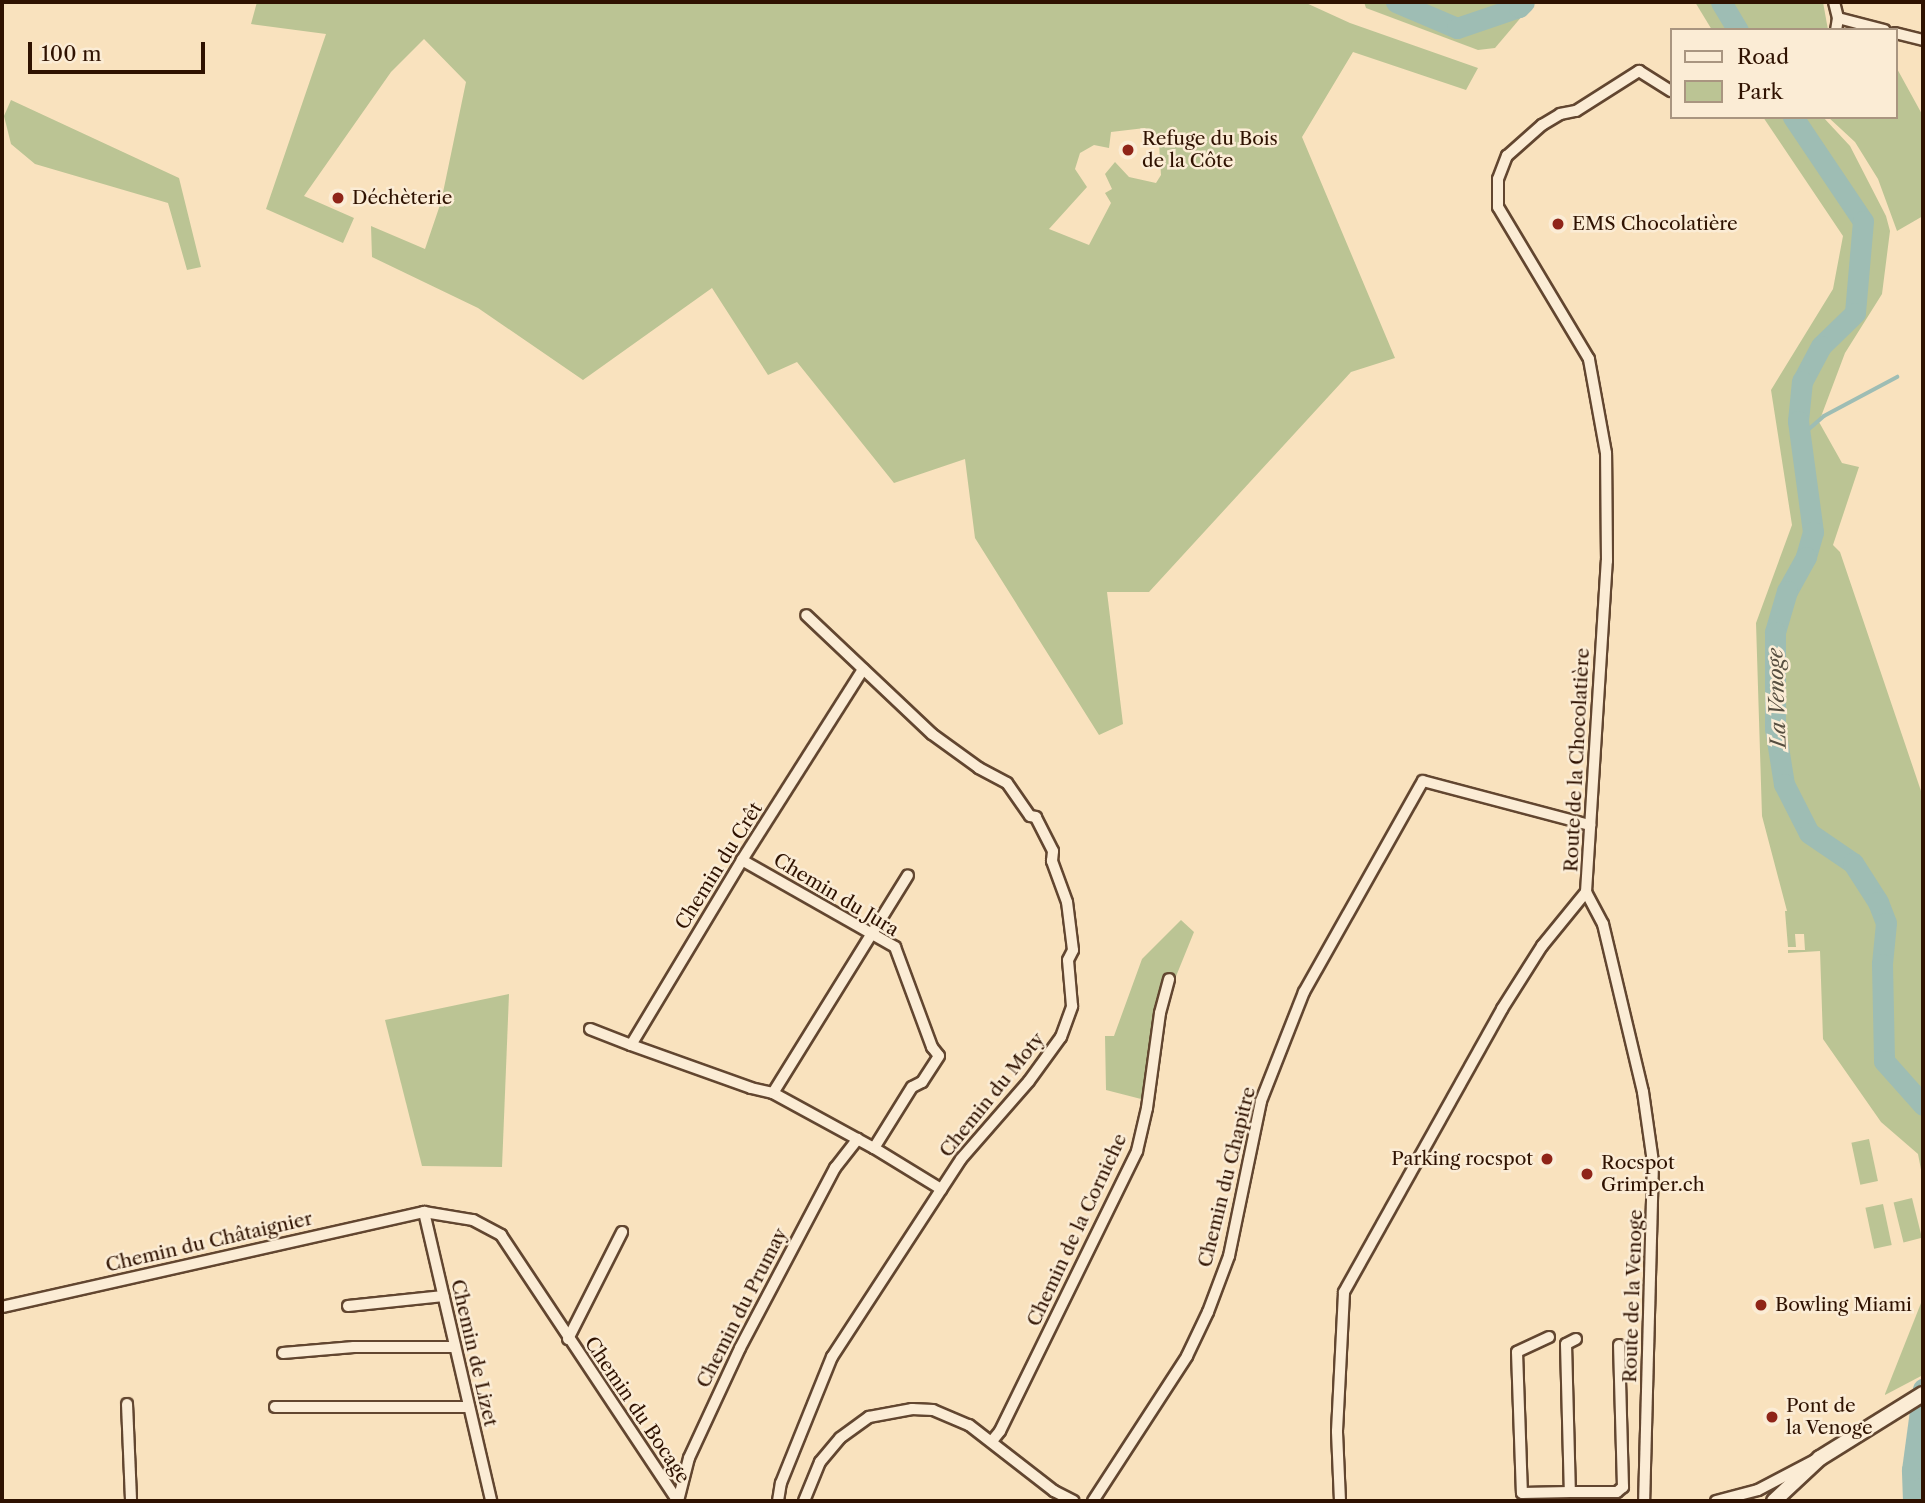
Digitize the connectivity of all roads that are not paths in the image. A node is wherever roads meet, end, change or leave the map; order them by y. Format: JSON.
{"nodes":[{"id":1,"x":1834,"y":2,"type":"edge"},
{"id":2,"x":1838,"y":18,"type":"junction"},
{"id":3,"x":1836,"y":28,"type":"edge"},
{"id":4,"x":1876,"y":28,"type":"edge"},
{"id":5,"x":1897,"y":34,"type":"edge"},
{"id":6,"x":1923,"y":40,"type":"edge"},
{"id":7,"x":1670,"y":90,"type":"edge"},
{"id":8,"x":806,"y":615,"type":"dead end"},
{"id":9,"x":863,"y":669,"type":"junction"},
{"id":10,"x":1590,"y":825,"type":"junction"},
{"id":11,"x":743,"y":860,"type":"junction"},
{"id":12,"x":908,"y":876,"type":"dead end"},
{"id":13,"x":1586,"y":892,"type":"junction"},
{"id":14,"x":871,"y":935,"type":"junction"},
{"id":15,"x":1169,"y":979,"type":"dead end"},
{"id":16,"x":590,"y":1029,"type":"dead end"},
{"id":17,"x":631,"y":1045,"type":"junction"},
{"id":18,"x":773,"y":1093,"type":"junction"},
{"id":19,"x":858,"y":1139,"type":"junction"},
{"id":20,"x":874,"y":1148,"type":"junction"},
{"id":21,"x":941,"y":1189,"type":"junction"},
{"id":22,"x":424,"y":1212,"type":"junction"},
{"id":23,"x":622,"y":1232,"type":"dead end"},
{"id":24,"x":443,"y":1296,"type":"junction"},
{"id":25,"x":348,"y":1306,"type":"dead end"},
{"id":26,"x":2,"y":1307,"type":"edge"},
{"id":27,"x":1549,"y":1336,"type":"dead end"},
{"id":28,"x":568,"y":1339,"type":"junction"},
{"id":29,"x":1576,"y":1339,"type":"dead end"},
{"id":30,"x":1619,"y":1345,"type":"dead end"},
{"id":31,"x":455,"y":1348,"type":"junction"},
{"id":32,"x":283,"y":1353,"type":"dead end"},
{"id":33,"x":1920,"y":1398,"type":"edge"},
{"id":34,"x":275,"y":1407,"type":"dead end"},
{"id":35,"x":469,"y":1407,"type":"junction"},
{"id":36,"x":128,"y":1409,"type":"dead end"},
{"id":37,"x":992,"y":1441,"type":"junction"},
{"id":38,"x":1821,"y":1458,"type":"junction"},
{"id":39,"x":1570,"y":1492,"type":"junction"},
{"id":40,"x":131,"y":1501,"type":"edge"},
{"id":41,"x":491,"y":1501,"type":"edge"},
{"id":42,"x":678,"y":1501,"type":"edge"},
{"id":43,"x":778,"y":1501,"type":"edge"},
{"id":44,"x":804,"y":1501,"type":"edge"},
{"id":45,"x":1074,"y":1501,"type":"edge"},
{"id":46,"x":1093,"y":1501,"type":"edge"},
{"id":47,"x":1340,"y":1501,"type":"edge"},
{"id":48,"x":1644,"y":1501,"type":"edge"},
{"id":49,"x":1716,"y":1501,"type":"edge"},
{"id":50,"x":1774,"y":1501,"type":"edge"}],
"edges":[{"from":1,"to":2,"type":"street"},
{"from":2,"to":3,"type":"street"},
{"from":2,"to":4,"type":"street"},
{"from":5,"to":6,"type":"street"},
{"from":7,"to":10,"type":"street","name":"Route de la Chocolatière"},
{"from":8,"to":9,"type":"street","name":"Chemin du Moty"},
{"from":9,"to":11,"type":"street","name":"Chemin du Crêt"},
{"from":9,"to":21,"type":"street","name":"Chemin du Moty"},
{"from":10,"to":13,"type":"street","name":"Route de la Chocolatière"},
{"from":10,"to":46,"type":"street","name":"Chemin du Chapitre"},
{"from":11,"to":14,"type":"street","name":"Chemin du Jura"},
{"from":11,"to":17,"type":"street","name":"Chemin du Crêt"},
{"from":12,"to":14,"type":"street"},
{"from":13,"to":47,"type":"street","name":"Route de la Chocolatière"},
{"from":13,"to":48,"type":"street","name":"Route de la Venoge"},
{"from":14,"to":18,"type":"street"},
{"from":14,"to":20,"type":"street","name":"Chemin du Jura"},
{"from":15,"to":37,"type":"street","name":"Chemin de la Corniche"},
{"from":16,"to":17,"type":"street"},
{"from":17,"to":18,"type":"street"},
{"from":18,"to":19,"type":"street"},
{"from":19,"to":20,"type":"street"},
{"from":19,"to":42,"type":"street","name":"Chemin du Prumay"},
{"from":20,"to":21,"type":"street"},
{"from":21,"to":43,"type":"street","name":"Chemin du Moty"},
{"from":22,"to":24,"type":"street","name":"Chemin de Lizet"},
{"from":22,"to":26,"type":"street","name":"Chemin du Châtaignier"},
{"from":22,"to":28,"type":"street","name":"Chemin du Bocage"},
{"from":23,"to":28,"type":"street","name":"Chemin du Bocage"},
{"from":24,"to":25,"type":"street"},
{"from":24,"to":31,"type":"street","name":"Chemin de Lizet"},
{"from":27,"to":39,"type":"street"},
{"from":28,"to":42,"type":"street","name":"Chemin du Bocage"},
{"from":29,"to":39,"type":"street"},
{"from":30,"to":39,"type":"street"},
{"from":31,"to":32,"type":"street"},
{"from":31,"to":35,"type":"street","name":"Chemin de Lizet"},
{"from":33,"to":38,"type":"main road"},
{"from":34,"to":35,"type":"street"},
{"from":35,"to":41,"type":"street","name":"Chemin de Lizet"},
{"from":36,"to":40,"type":"street"},
{"from":37,"to":44,"type":"street"},
{"from":37,"to":45,"type":"street"},
{"from":38,"to":49,"type":"street"},
{"from":38,"to":50,"type":"main road"}]}
